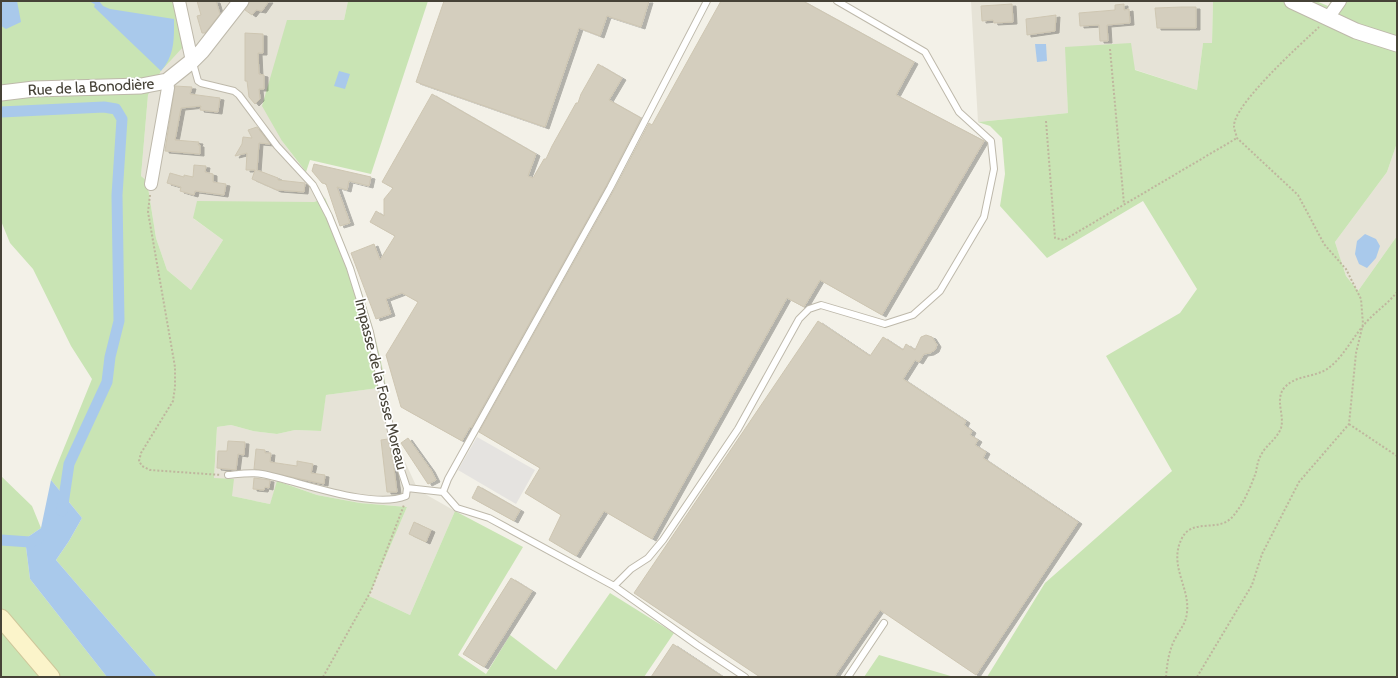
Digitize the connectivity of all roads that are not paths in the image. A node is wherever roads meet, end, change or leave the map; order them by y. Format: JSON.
{"nodes":[{"id":1,"x":179,"y":1,"type":"edge"},
{"id":2,"x":241,"y":1,"type":"edge"},
{"id":3,"x":707,"y":1,"type":"edge"},
{"id":4,"x":837,"y":1,"type":"edge"},
{"id":5,"x":1292,"y":1,"type":"edge"},
{"id":6,"x":1340,"y":1,"type":"edge"},
{"id":7,"x":1328,"y":18,"type":"junction"},
{"id":8,"x":1397,"y":44,"type":"edge"},
{"id":9,"x":192,"y":61,"type":"junction"},
{"id":10,"x":167,"y":81,"type":"junction"},
{"id":11,"x":3,"y":92,"type":"edge"},
{"id":12,"x":151,"y":184,"type":"road end"},
{"id":13,"x":228,"y":475,"type":"road end"},
{"id":14,"x":407,"y":488,"type":"junction"},
{"id":15,"x":443,"y":492,"type":"junction"},
{"id":16,"x":614,"y":586,"type":"junction"},
{"id":17,"x":1,"y":618,"type":"edge"},
{"id":18,"x":884,"y":623,"type":"dead end"},
{"id":19,"x":51,"y":677,"type":"edge"},
{"id":20,"x":745,"y":677,"type":"edge"},
{"id":21,"x":848,"y":677,"type":"edge"}],
"edges":[{"from":1,"to":9,"type":"street"},
{"from":2,"to":9,"type":"street","name":"Rue de la Bonodière"},
{"from":3,"to":15,"type":"lane"},
{"from":4,"to":16,"type":"lane"},
{"from":5,"to":7,"type":"street"},
{"from":6,"to":7,"type":"street"},
{"from":7,"to":8,"type":"street"},
{"from":9,"to":10,"type":"street","name":"Rue de la Bonodière"},
{"from":9,"to":14,"type":"lane","name":"Impasse de la Fosse Moreau"},
{"from":10,"to":11,"type":"street","name":"Rue de la Bonodière"},
{"from":10,"to":12,"type":"street"},
{"from":13,"to":14,"type":"lane","name":"Impasse de la Fosse Moreau"},
{"from":14,"to":15,"type":"lane"},
{"from":15,"to":16,"type":"lane"},
{"from":16,"to":20,"type":"lane"},
{"from":17,"to":19,"type":"main road"},
{"from":18,"to":21,"type":"lane"}]}
